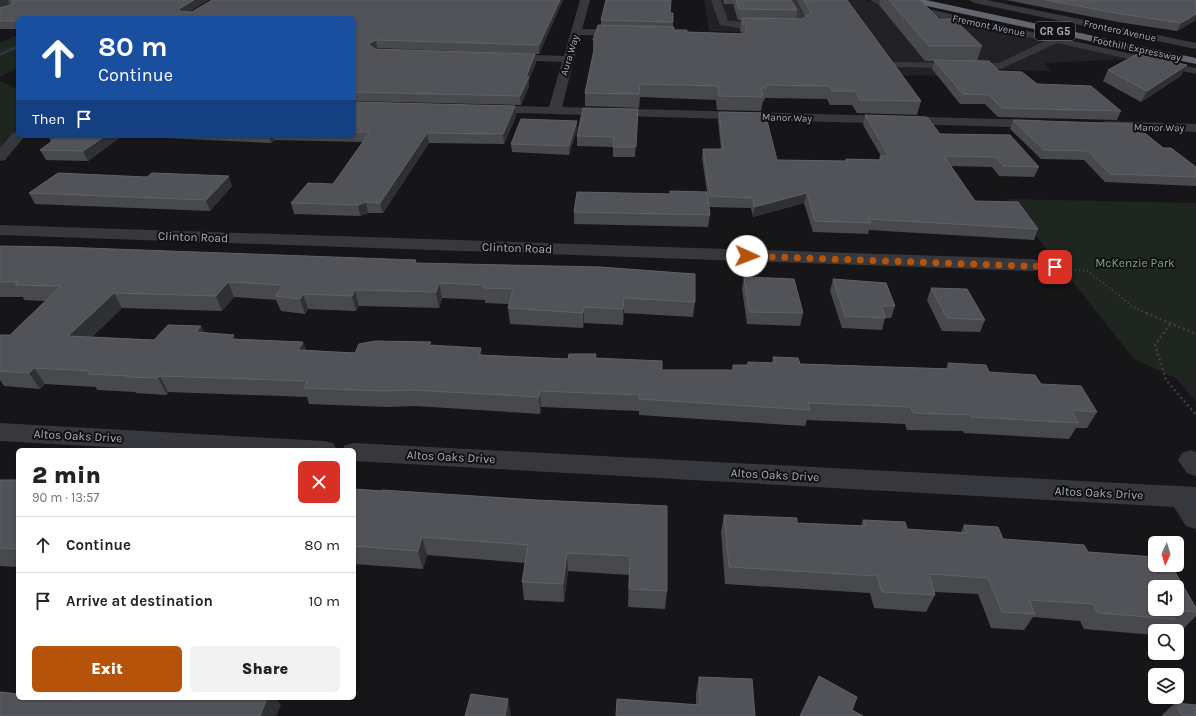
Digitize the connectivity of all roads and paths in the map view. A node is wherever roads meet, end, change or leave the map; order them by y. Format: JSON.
{"nodes":[{"id":1,"x":585,"y":0,"type":"edge"},
{"id":2,"x":716,"y":0,"type":"edge"},
{"id":3,"x":790,"y":0,"type":"edge"},
{"id":4,"x":875,"y":0,"type":"edge"},
{"id":5,"x":913,"y":0,"type":"edge"},
{"id":6,"x":940,"y":0,"type":"edge"},
{"id":7,"x":974,"y":0,"type":"edge"},
{"id":8,"x":971,"y":21,"type":"junction"},
{"id":9,"x":577,"y":32,"type":"junction"},
{"id":10,"x":640,"y":33,"type":"edge"},
{"id":11,"x":1055,"y":40,"type":"junction"},
{"id":12,"x":1042,"y":46,"type":"junction"},
{"id":13,"x":1196,"y":46,"type":"edge"},
{"id":14,"x":1196,"y":54,"type":"edge"},
{"id":15,"x":1084,"y":56,"type":"dead end"},
{"id":16,"x":495,"y":57,"type":"edge"},
{"id":17,"x":567,"y":59,"type":"junction"},
{"id":18,"x":1196,"y":61,"type":"edge"},
{"id":19,"x":893,"y":64,"type":"edge"},
{"id":20,"x":1196,"y":71,"type":"edge"},
{"id":21,"x":469,"y":109,"type":"edge"},
{"id":22,"x":554,"y":111,"type":"junction"},
{"id":23,"x":1196,"y":116,"type":"edge"},
{"id":24,"x":1053,"y":124,"type":"edge"},
{"id":25,"x":1196,"y":124,"type":"edge"},
{"id":26,"x":1093,"y":125,"type":"edge"},
{"id":27,"x":1196,"y":128,"type":"edge"},
{"id":28,"x":16,"y":138,"type":"edge"},
{"id":29,"x":0,"y":157,"type":"edge"},
{"id":30,"x":0,"y":230,"type":"edge"},
{"id":31,"x":1033,"y":265,"type":"joint"},
{"id":32,"x":1170,"y":324,"type":"junction"},
{"id":33,"x":1196,"y":334,"type":"edge"},
{"id":34,"x":1196,"y":415,"type":"edge"},
{"id":35,"x":0,"y":432,"type":"edge"},
{"id":36,"x":288,"y":448,"type":"edge"},
{"id":37,"x":356,"y":452,"type":"edge"},
{"id":38,"x":1191,"y":504,"type":"edge"}],
"edges":[{"from":1,"to":9,"type":"street","name":"Aura Way"},
{"from":2,"to":3,"type":"street"},
{"from":4,"to":8,"type":"street","name":"Fremont Avenue"},
{"from":5,"to":18,"type":"highway","name":"Foothill Expressway","number":"CR G5"},
{"from":6,"to":14,"type":"highway","name":"Foothill Expressway","number":"CR G5"},
{"from":7,"to":13,"type":"street","name":"Frontero Avenue"},
{"from":8,"to":11,"type":"street","name":"Fremont Avenue"},
{"from":8,"to":12,"type":"street"},
{"from":9,"to":10,"type":"street"},
{"from":9,"to":17,"type":"street","name":"Aura Way"},
{"from":11,"to":12,"type":"street"},
{"from":11,"to":20,"type":"street","name":"Fremont Avenue"},
{"from":12,"to":15,"type":"street"},
{"from":12,"to":19,"type":"street"},
{"from":16,"to":17,"type":"street"},
{"from":17,"to":22,"type":"street","name":"Aura Way"},
{"from":21,"to":22,"type":"street","name":"Manor Way"},
{"from":22,"to":24,"type":"street","name":"Manor Way"},
{"from":23,"to":25,"type":"street"},
{"from":26,"to":27,"type":"street","name":"Manor Way"},
{"from":28,"to":29,"type":"street"},
{"from":30,"to":31,"type":"street","name":"Clinton Road"},
{"from":31,"to":32,"type":"path"},
{"from":32,"to":33,"type":"path"},
{"from":32,"to":34,"type":"path"},
{"from":35,"to":36,"type":"street","name":"Altos Oaks Drive"},
{"from":37,"to":38,"type":"street","name":"Altos Oaks Drive"}]}
